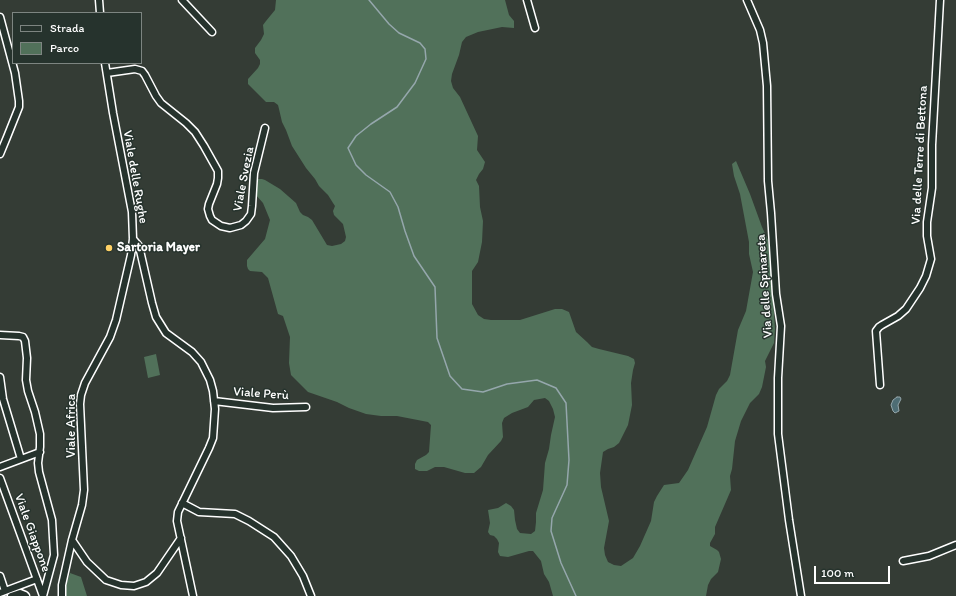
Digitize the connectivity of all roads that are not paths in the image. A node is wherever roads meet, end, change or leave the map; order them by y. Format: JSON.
{"nodes":[{"id":1,"x":99,"y":0,"type":"edge"},
{"id":2,"x":182,"y":0,"type":"edge"},
{"id":3,"x":527,"y":0,"type":"edge"},
{"id":4,"x":747,"y":0,"type":"edge"},
{"id":5,"x":940,"y":0,"type":"edge"},
{"id":6,"x":100,"y":12,"type":"edge"},
{"id":7,"x":0,"y":17,"type":"edge"},
{"id":8,"x":535,"y":28,"type":"dead end"},
{"id":9,"x":212,"y":32,"type":"dead end"},
{"id":10,"x":12,"y":62,"type":"edge"},
{"id":11,"x":13,"y":64,"type":"edge"},
{"id":12,"x":105,"y":64,"type":"edge"},
{"id":13,"x":106,"y":73,"type":"junction"},
{"id":14,"x":265,"y":128,"type":"dead end"},
{"id":15,"x":0,"y":154,"type":"edge"},
{"id":16,"x":133,"y":239,"type":"junction"},
{"id":17,"x":0,"y":335,"type":"edge"},
{"id":18,"x":0,"y":376,"type":"edge"},
{"id":19,"x":880,"y":385,"type":"dead end"},
{"id":20,"x":214,"y":402,"type":"junction"},
{"id":21,"x":306,"y":407,"type":"dead end"},
{"id":22,"x":40,"y":452,"type":"junction"},
{"id":23,"x":21,"y":459,"type":"junction"},
{"id":24,"x":0,"y":467,"type":"edge"},
{"id":25,"x":0,"y":478,"type":"edge"},
{"id":26,"x":182,"y":503,"type":"junction"},
{"id":27,"x":180,"y":538,"type":"junction"},
{"id":28,"x":72,"y":540,"type":"junction"},
{"id":29,"x":956,"y":545,"type":"edge"},
{"id":30,"x":903,"y":561,"type":"dead end"},
{"id":31,"x":0,"y":576,"type":"edge"},
{"id":32,"x":37,"y":579,"type":"junction"},
{"id":33,"x":2,"y":592,"type":"edge"},
{"id":34,"x":11,"y":596,"type":"edge"},
{"id":35,"x":26,"y":596,"type":"edge"},
{"id":36,"x":43,"y":596,"type":"edge"},
{"id":37,"x":62,"y":596,"type":"edge"},
{"id":38,"x":193,"y":596,"type":"edge"},
{"id":39,"x":311,"y":596,"type":"edge"},
{"id":40,"x":801,"y":596,"type":"edge"}],
"edges":[{"from":1,"to":6,"type":"street"},
{"from":2,"to":9,"type":"street"},
{"from":3,"to":8,"type":"street"},
{"from":4,"to":40,"type":"street","name":"Via delle Spinareta"},
{"from":5,"to":19,"type":"street","name":"Via delle Terre di Bettona"},
{"from":7,"to":10,"type":"street"},
{"from":11,"to":15,"type":"street"},
{"from":12,"to":13,"type":"street","name":"Viale delle Rughe"},
{"from":13,"to":14,"type":"street","name":"Viale Svezia"},
{"from":13,"to":16,"type":"street","name":"Viale delle Rughe"},
{"from":16,"to":20,"type":"street","name":"Viale delle Rughe"},
{"from":16,"to":28,"type":"street","name":"Viale Africa"},
{"from":17,"to":22,"type":"street"},
{"from":18,"to":23,"type":"street"},
{"from":20,"to":21,"type":"street","name":"Viale Perù"},
{"from":20,"to":26,"type":"street","name":"Viale delle Rughe"},
{"from":22,"to":23,"type":"street"},
{"from":22,"to":36,"type":"street"},
{"from":23,"to":24,"type":"street"},
{"from":25,"to":32,"type":"street","name":"Viale Giappone"},
{"from":26,"to":27,"type":"street","name":"Viale delle Rughe"},
{"from":26,"to":39,"type":"street"},
{"from":27,"to":28,"type":"street"},
{"from":27,"to":38,"type":"street","name":"Viale delle Rughe"},
{"from":28,"to":37,"type":"street","name":"Viale Africa"},
{"from":29,"to":30,"type":"street"},
{"from":31,"to":33,"type":"street"},
{"from":32,"to":33,"type":"street"},
{"from":32,"to":36,"type":"street","name":"Viale Giappone"},
{"from":34,"to":35,"type":"street"}]}
